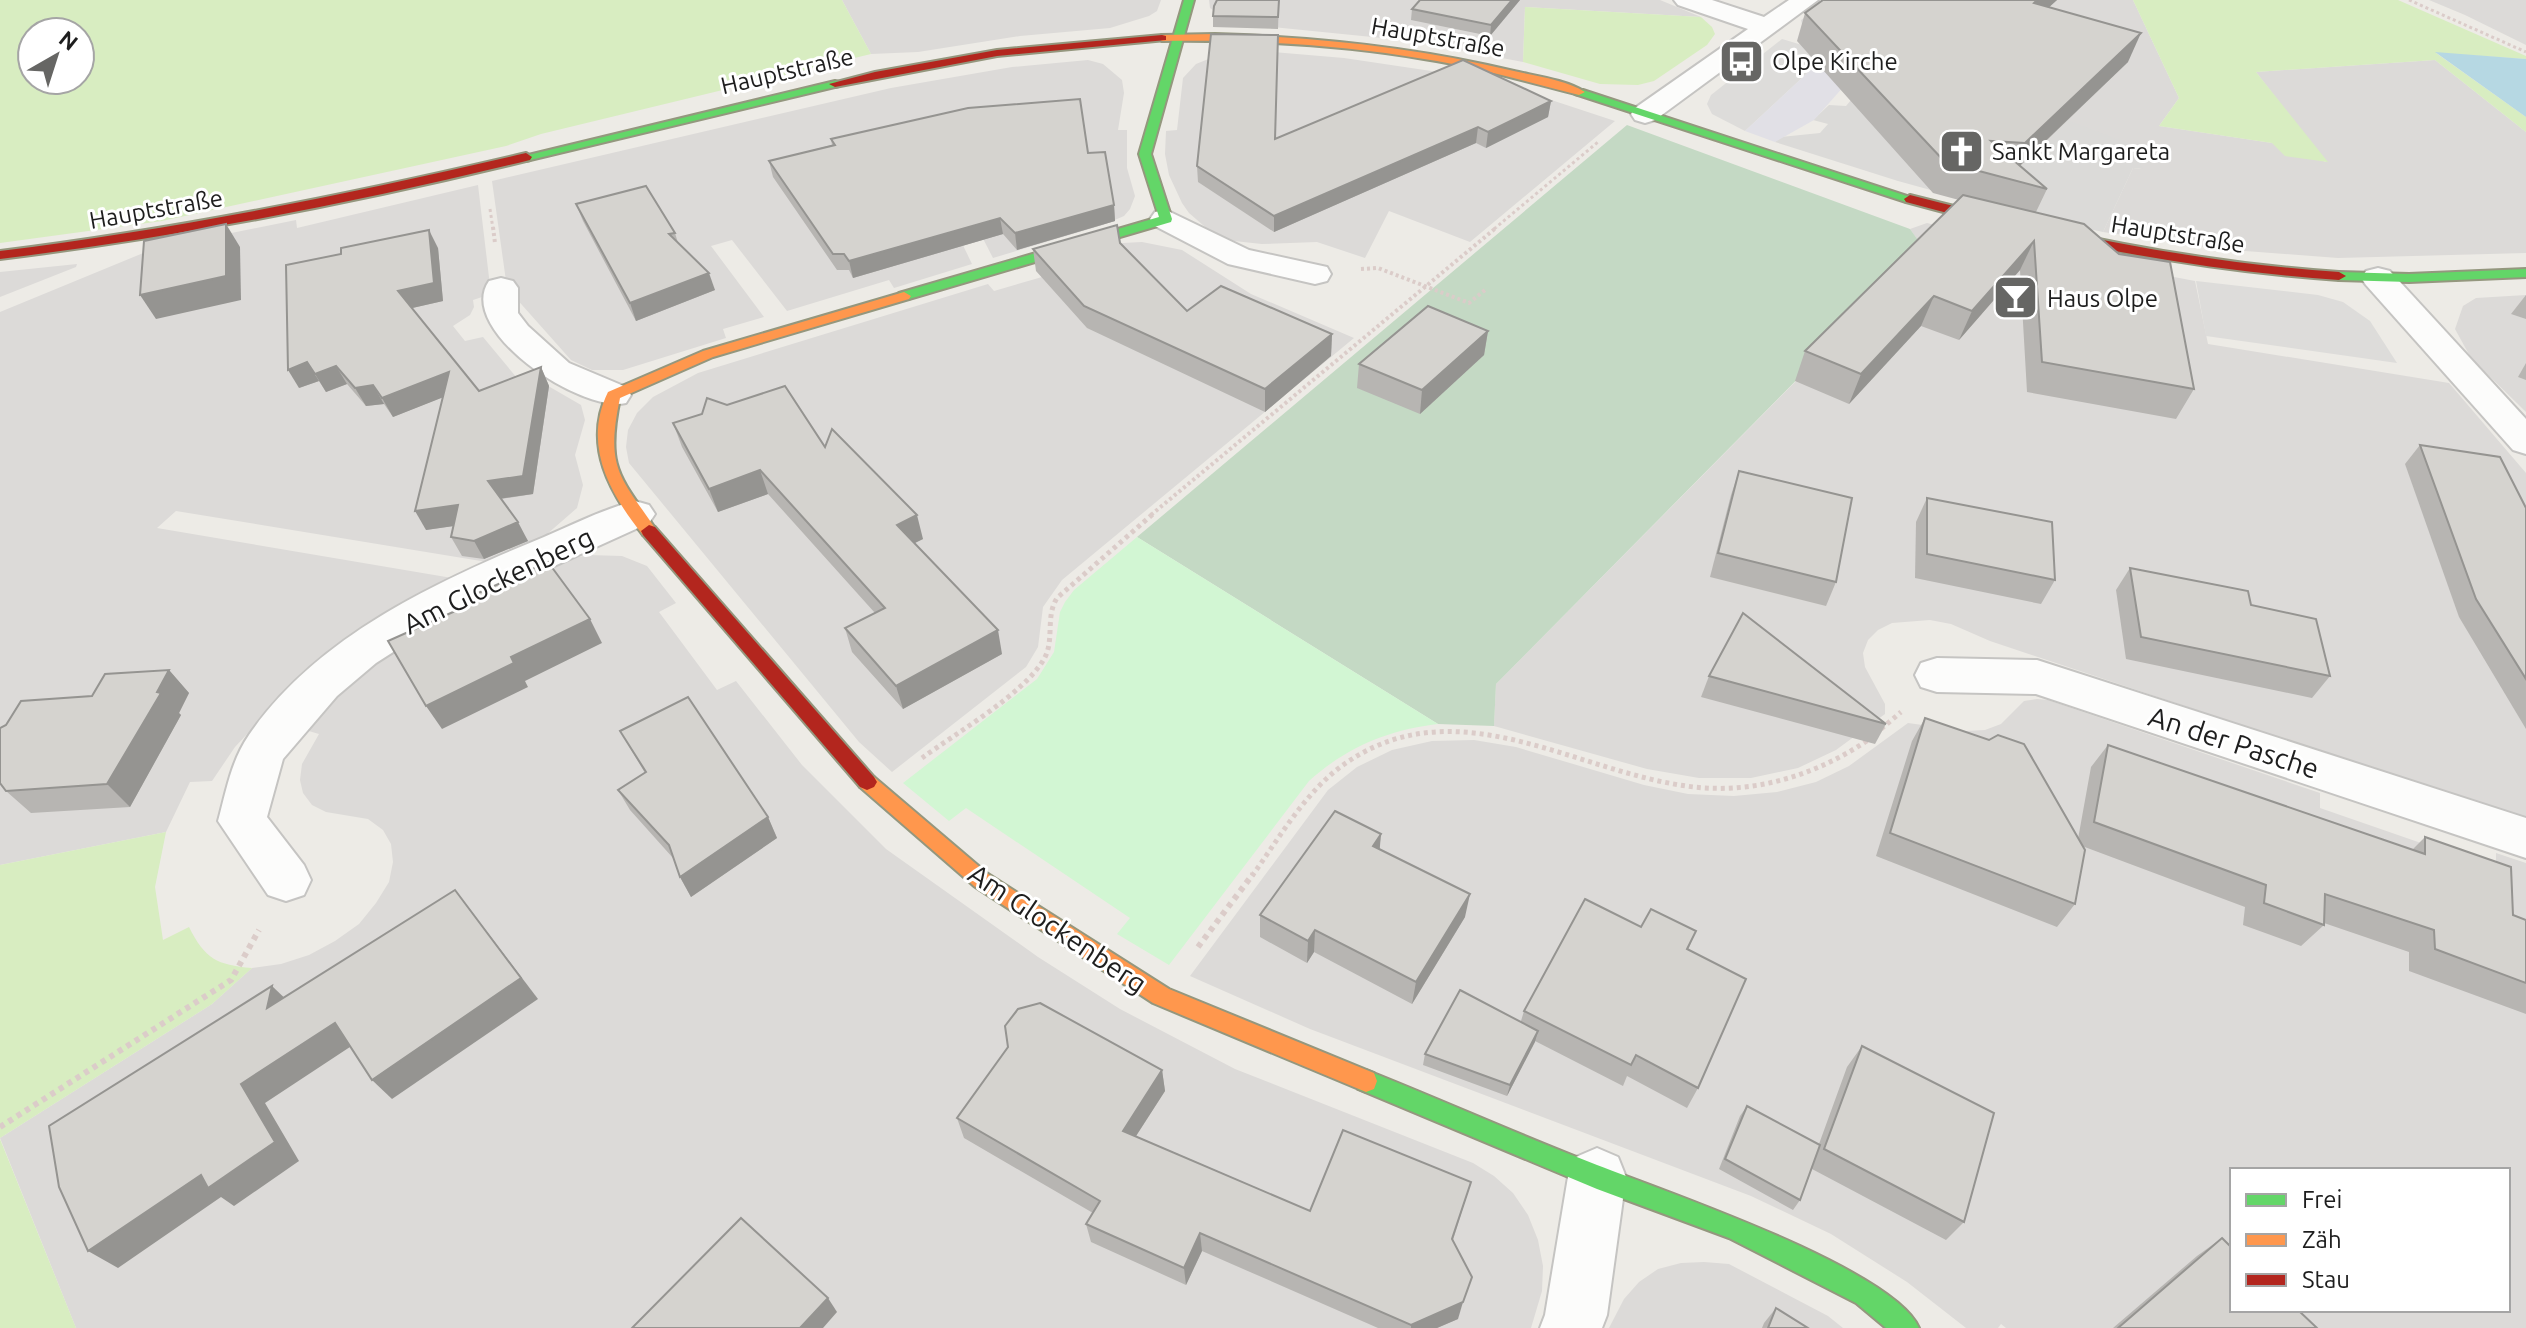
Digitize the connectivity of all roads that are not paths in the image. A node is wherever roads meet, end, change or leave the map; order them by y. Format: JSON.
{"nodes":[{"id":1,"x":1189,"y":0,"type":"edge"},
{"id":2,"x":1687,"y":0,"type":"edge"},
{"id":3,"x":1805,"y":0,"type":"edge"},
{"id":4,"x":1765,"y":26,"type":"junction"},
{"id":5,"x":1178,"y":36,"type":"junction"},
{"id":6,"x":1645,"y":114,"type":"junction"},
{"id":7,"x":1166,"y":219,"type":"junction"},
{"id":8,"x":0,"y":255,"type":"edge"},
{"id":9,"x":2526,"y":273,"type":"edge"},
{"id":10,"x":1315,"y":274,"type":"road end"},
{"id":11,"x":2378,"y":278,"type":"junction"},
{"id":12,"x":501,"y":288,"type":"road end"},
{"id":13,"x":613,"y":395,"type":"junction"},
{"id":14,"x":2526,"y":442,"type":"edge"},
{"id":15,"x":635,"y":514,"type":"junction"},
{"id":16,"x":1937,"y":675,"type":"road end"},
{"id":17,"x":2526,"y":838,"type":"edge"},
{"id":18,"x":286,"y":880,"type":"road end"},
{"id":19,"x":1597,"y":1177,"type":"junction"},
{"id":20,"x":1571,"y":1328,"type":"edge"},
{"id":21,"x":1906,"y":1328,"type":"edge"}],
"edges":[{"from":1,"to":5,"type":"street"},
{"from":2,"to":4,"type":"street"},
{"from":3,"to":4,"type":"street"},
{"from":4,"to":6,"type":"street"},
{"from":5,"to":6,"type":"street","name":"Hauptstraße"},
{"from":5,"to":7,"type":"street"},
{"from":5,"to":8,"type":"street","name":"Hauptstraße"},
{"from":6,"to":11,"type":"street","name":"Hauptstraße"},
{"from":7,"to":10,"type":"street"},
{"from":7,"to":13,"type":"street"},
{"from":9,"to":11,"type":"street","name":"Hauptstraße"},
{"from":11,"to":14,"type":"street"},
{"from":12,"to":13,"type":"street"},
{"from":13,"to":15,"type":"street","name":"Am Glockenberg"},
{"from":15,"to":18,"type":"street","name":"Am Glockenberg"},
{"from":15,"to":19,"type":"street","name":"Am Glockenberg"},
{"from":16,"to":17,"type":"street","name":"An der Pasche"},
{"from":19,"to":20,"type":"street"},
{"from":19,"to":21,"type":"street","name":"Am Glockenberg"}]}
